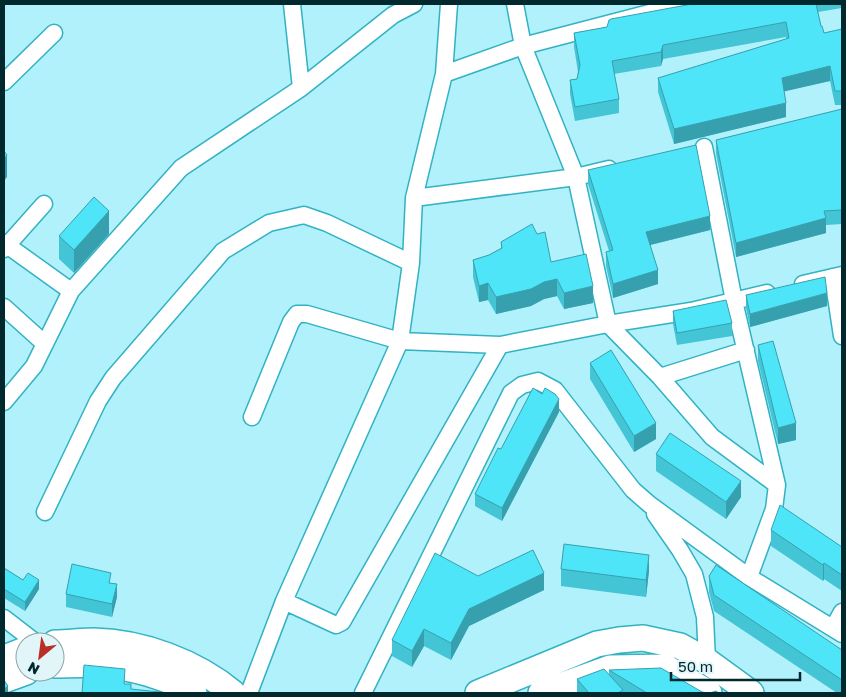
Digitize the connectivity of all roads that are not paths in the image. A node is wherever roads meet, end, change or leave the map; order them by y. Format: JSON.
{"nodes":[{"id":1,"x":292,"y":4,"type":"edge"},
{"id":2,"x":414,"y":4,"type":"edge"},
{"id":3,"x":449,"y":4,"type":"edge"},
{"id":4,"x":516,"y":4,"type":"edge"},
{"id":5,"x":684,"y":4,"type":"edge"},
{"id":6,"x":392,"y":9,"type":"edge"},
{"id":7,"x":54,"y":33,"type":"dead end"},
{"id":8,"x":523,"y":46,"type":"junction"},
{"id":9,"x":444,"y":74,"type":"junction"},
{"id":10,"x":4,"y":82,"type":"edge"},
{"id":11,"x":301,"y":88,"type":"junction"},
{"id":12,"x":723,"y":142,"type":"edge"},
{"id":13,"x":704,"y":147,"type":"junction"},
{"id":14,"x":686,"y":151,"type":"edge"},
{"id":15,"x":622,"y":166,"type":"edge"},
{"id":16,"x":576,"y":176,"type":"junction"},
{"id":17,"x":414,"y":198,"type":"junction"},
{"id":18,"x":44,"y":204,"type":"dead end"},
{"id":19,"x":5,"y":246,"type":"edge"},
{"id":20,"x":411,"y":263,"type":"junction"},
{"id":21,"x":838,"y":276,"type":"edge"},
{"id":22,"x":71,"y":291,"type":"junction"},
{"id":23,"x":734,"y":301,"type":"junction"},
{"id":24,"x":4,"y":307,"type":"edge"},
{"id":25,"x":608,"y":324,"type":"junction"},
{"id":26,"x":842,"y":336,"type":"edge"},
{"id":27,"x":400,"y":341,"type":"junction"},
{"id":28,"x":45,"y":344,"type":"junction"},
{"id":29,"x":500,"y":345,"type":"junction"},
{"id":30,"x":746,"y":350,"type":"junction"},
{"id":31,"x":660,"y":377,"type":"junction"},
{"id":32,"x":4,"y":402,"type":"edge"},
{"id":33,"x":252,"y":417,"type":"dead end"},
{"id":34,"x":777,"y":485,"type":"junction"},
{"id":35,"x":648,"y":504,"type":"junction"},
{"id":36,"x":45,"y":512,"type":"dead end"},
{"id":37,"x":749,"y":577,"type":"junction"},
{"id":38,"x":284,"y":601,"type":"junction"},
{"id":39,"x":842,"y":612,"type":"edge"},
{"id":40,"x":4,"y":618,"type":"edge"},
{"id":41,"x":838,"y":631,"type":"edge"},
{"id":42,"x":65,"y":642,"type":"edge"},
{"id":43,"x":15,"y":644,"type":"edge"},
{"id":44,"x":15,"y":661,"type":"edge"},
{"id":45,"x":707,"y":661,"type":"junction"},
{"id":46,"x":65,"y":665,"type":"edge"},
{"id":47,"x":4,"y":680,"type":"edge"},
{"id":48,"x":551,"y":691,"type":"edge"},
{"id":49,"x":194,"y":693,"type":"edge"},
{"id":50,"x":233,"y":693,"type":"edge"},
{"id":51,"x":249,"y":693,"type":"edge"},
{"id":52,"x":363,"y":693,"type":"edge"},
{"id":53,"x":478,"y":693,"type":"edge"},
{"id":54,"x":709,"y":693,"type":"edge"},
{"id":55,"x":751,"y":693,"type":"edge"}],
"edges":[{"from":1,"to":11,"type":"street"},
{"from":2,"to":6,"type":"street"},
{"from":3,"to":9,"type":"street"},
{"from":4,"to":8,"type":"street"},
{"from":5,"to":8,"type":"street"},
{"from":6,"to":11,"type":"street"},
{"from":7,"to":10,"type":"street"},
{"from":8,"to":9,"type":"street"},
{"from":8,"to":16,"type":"street"},
{"from":9,"to":17,"type":"street"},
{"from":11,"to":22,"type":"street"},
{"from":12,"to":13,"type":"street"},
{"from":13,"to":14,"type":"street"},
{"from":13,"to":23,"type":"street"},
{"from":15,"to":16,"type":"street"},
{"from":16,"to":17,"type":"street"},
{"from":16,"to":25,"type":"street"},
{"from":17,"to":20,"type":"street"},
{"from":18,"to":19,"type":"street"},
{"from":19,"to":22,"type":"street"},
{"from":20,"to":27,"type":"street"},
{"from":20,"to":36,"type":"street"},
{"from":21,"to":23,"type":"street"},
{"from":21,"to":26,"type":"street"},
{"from":22,"to":28,"type":"street"},
{"from":23,"to":25,"type":"street"},
{"from":23,"to":30,"type":"street"},
{"from":24,"to":28,"type":"street"},
{"from":25,"to":29,"type":"street"},
{"from":25,"to":31,"type":"street"},
{"from":27,"to":29,"type":"street"},
{"from":27,"to":33,"type":"street"},
{"from":27,"to":38,"type":"street"},
{"from":28,"to":32,"type":"street"},
{"from":29,"to":38,"type":"street"},
{"from":30,"to":31,"type":"street"},
{"from":30,"to":34,"type":"street"},
{"from":31,"to":34,"type":"street"},
{"from":34,"to":37,"type":"street"},
{"from":35,"to":37,"type":"street"},
{"from":35,"to":45,"type":"street"},
{"from":35,"to":52,"type":"street"},
{"from":37,"to":41,"type":"street"},
{"from":38,"to":51,"type":"street"},
{"from":39,"to":41,"type":"street"},
{"from":40,"to":43,"type":"street"},
{"from":42,"to":50,"type":"main road"},
{"from":44,"to":47,"type":"main road"},
{"from":45,"to":53,"type":"main road"},
{"from":45,"to":55,"type":"main road"},
{"from":46,"to":49,"type":"main road"},
{"from":48,"to":54,"type":"main road"}]}
